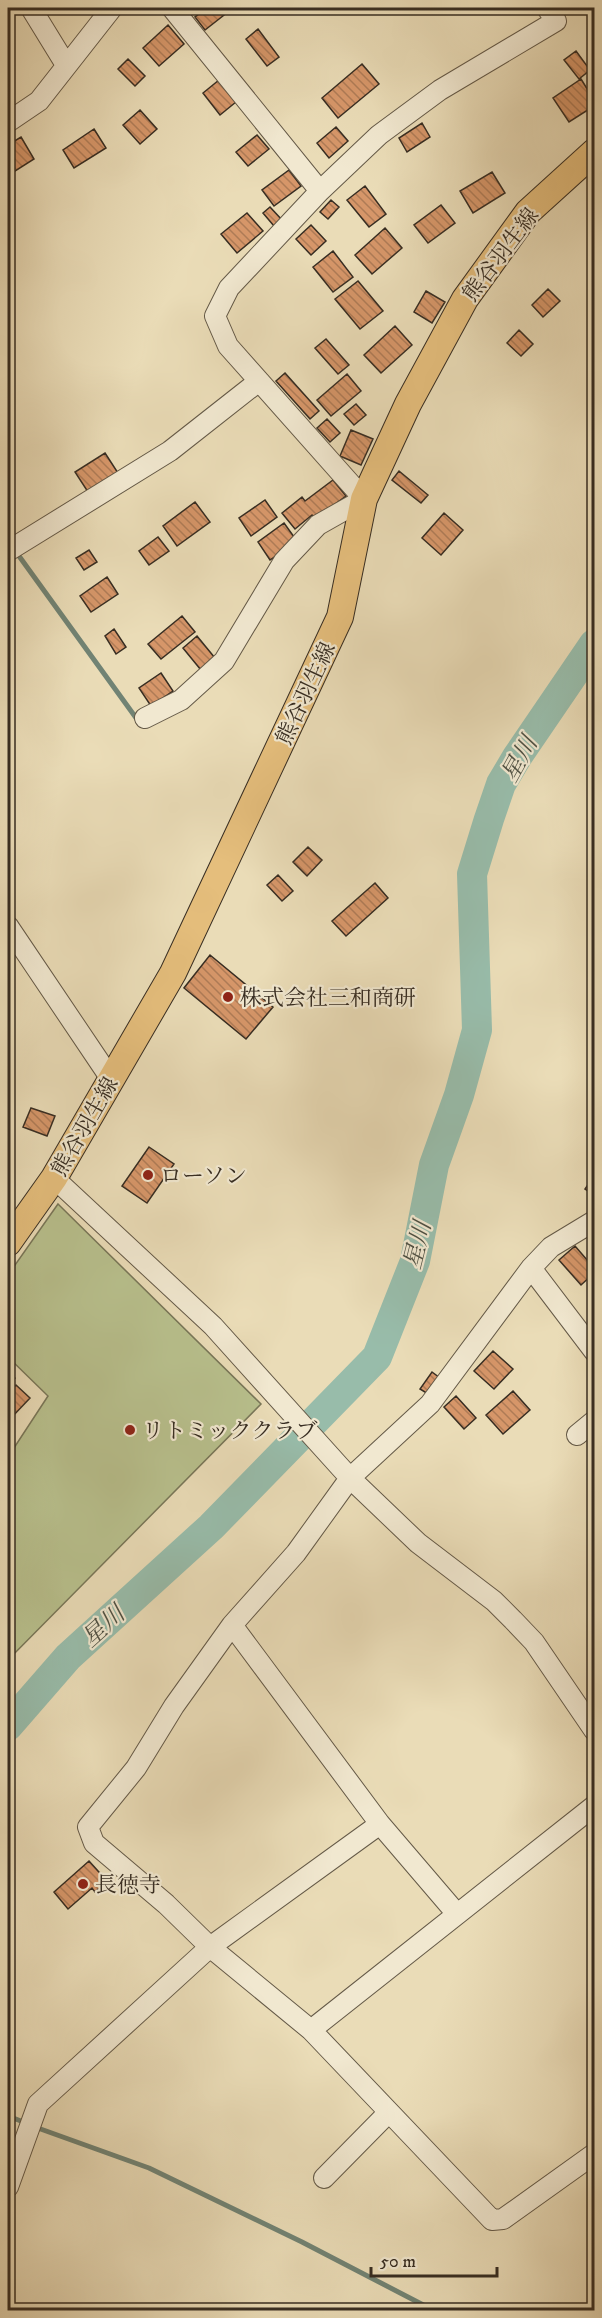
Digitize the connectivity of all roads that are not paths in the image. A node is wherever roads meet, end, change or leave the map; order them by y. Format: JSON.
{"nodes":[{"id":1,"x":32,"y":8,"type":"edge"},
{"id":2,"x":112,"y":8,"type":"edge"},
{"id":3,"x":172,"y":8,"type":"edge"},
{"id":4,"x":547,"y":8,"type":"edge"},
{"id":5,"x":66,"y":65,"type":"junction"},
{"id":6,"x":8,"y":122,"type":"edge"},
{"id":7,"x":594,"y":152,"type":"edge"},
{"id":8,"x":320,"y":191,"type":"junction"},
{"id":9,"x":259,"y":381,"type":"junction"},
{"id":10,"x":364,"y":499,"type":"junction"},
{"id":11,"x":8,"y":551,"type":"edge"},
{"id":12,"x":145,"y":718,"type":"dead end"},
{"id":13,"x":8,"y":926,"type":"edge"},
{"id":14,"x":111,"y":1079,"type":"junction"},
{"id":15,"x":54,"y":1178,"type":"junction"},
{"id":16,"x":594,"y":1221,"type":"edge"},
{"id":17,"x":8,"y":1243,"type":"edge"},
{"id":18,"x":531,"y":1268,"type":"junction"},
{"id":19,"x":594,"y":1351,"type":"edge"},
{"id":20,"x":594,"y":1421,"type":"edge"},
{"id":21,"x":577,"y":1435,"type":"dead end"},
{"id":22,"x":344,"y":1471,"type":"junction"},
{"id":23,"x":232,"y":1625,"type":"junction"},
{"id":24,"x":594,"y":1730,"type":"edge"},
{"id":25,"x":594,"y":1806,"type":"edge"},
{"id":26,"x":380,"y":1824,"type":"junction"},
{"id":27,"x":457,"y":1914,"type":"junction"},
{"id":28,"x":210,"y":1947,"type":"junction"},
{"id":29,"x":311,"y":2030,"type":"junction"},
{"id":30,"x":389,"y":2112,"type":"junction"},
{"id":31,"x":594,"y":2154,"type":"edge"},
{"id":32,"x":324,"y":2178,"type":"dead end"},
{"id":33,"x":8,"y":2187,"type":"edge"}],
"edges":[{"from":1,"to":5,"type":"street"},
{"from":2,"to":5,"type":"street"},
{"from":3,"to":8,"type":"street"},
{"from":4,"to":8,"type":"street"},
{"from":5,"to":6,"type":"street"},
{"from":7,"to":10,"type":"main road","name":"熊谷羽生線"},
{"from":8,"to":9,"type":"street"},
{"from":9,"to":10,"type":"street"},
{"from":9,"to":11,"type":"street"},
{"from":10,"to":12,"type":"street"},
{"from":10,"to":14,"type":"main road","name":"熊谷羽生線"},
{"from":13,"to":14,"type":"street"},
{"from":14,"to":15,"type":"main road","name":"熊谷羽生線"},
{"from":15,"to":17,"type":"main road","name":"熊谷羽生線"},
{"from":15,"to":22,"type":"street"},
{"from":16,"to":18,"type":"street"},
{"from":18,"to":19,"type":"street"},
{"from":18,"to":22,"type":"street"},
{"from":20,"to":21,"type":"street"},
{"from":22,"to":23,"type":"street"},
{"from":22,"to":24,"type":"street"},
{"from":23,"to":26,"type":"street"},
{"from":23,"to":28,"type":"street"},
{"from":25,"to":27,"type":"street"},
{"from":26,"to":27,"type":"street"},
{"from":26,"to":28,"type":"street"},
{"from":27,"to":29,"type":"street"},
{"from":28,"to":29,"type":"street"},
{"from":28,"to":33,"type":"street"},
{"from":29,"to":30,"type":"street"},
{"from":30,"to":31,"type":"street"},
{"from":30,"to":32,"type":"street"}]}
